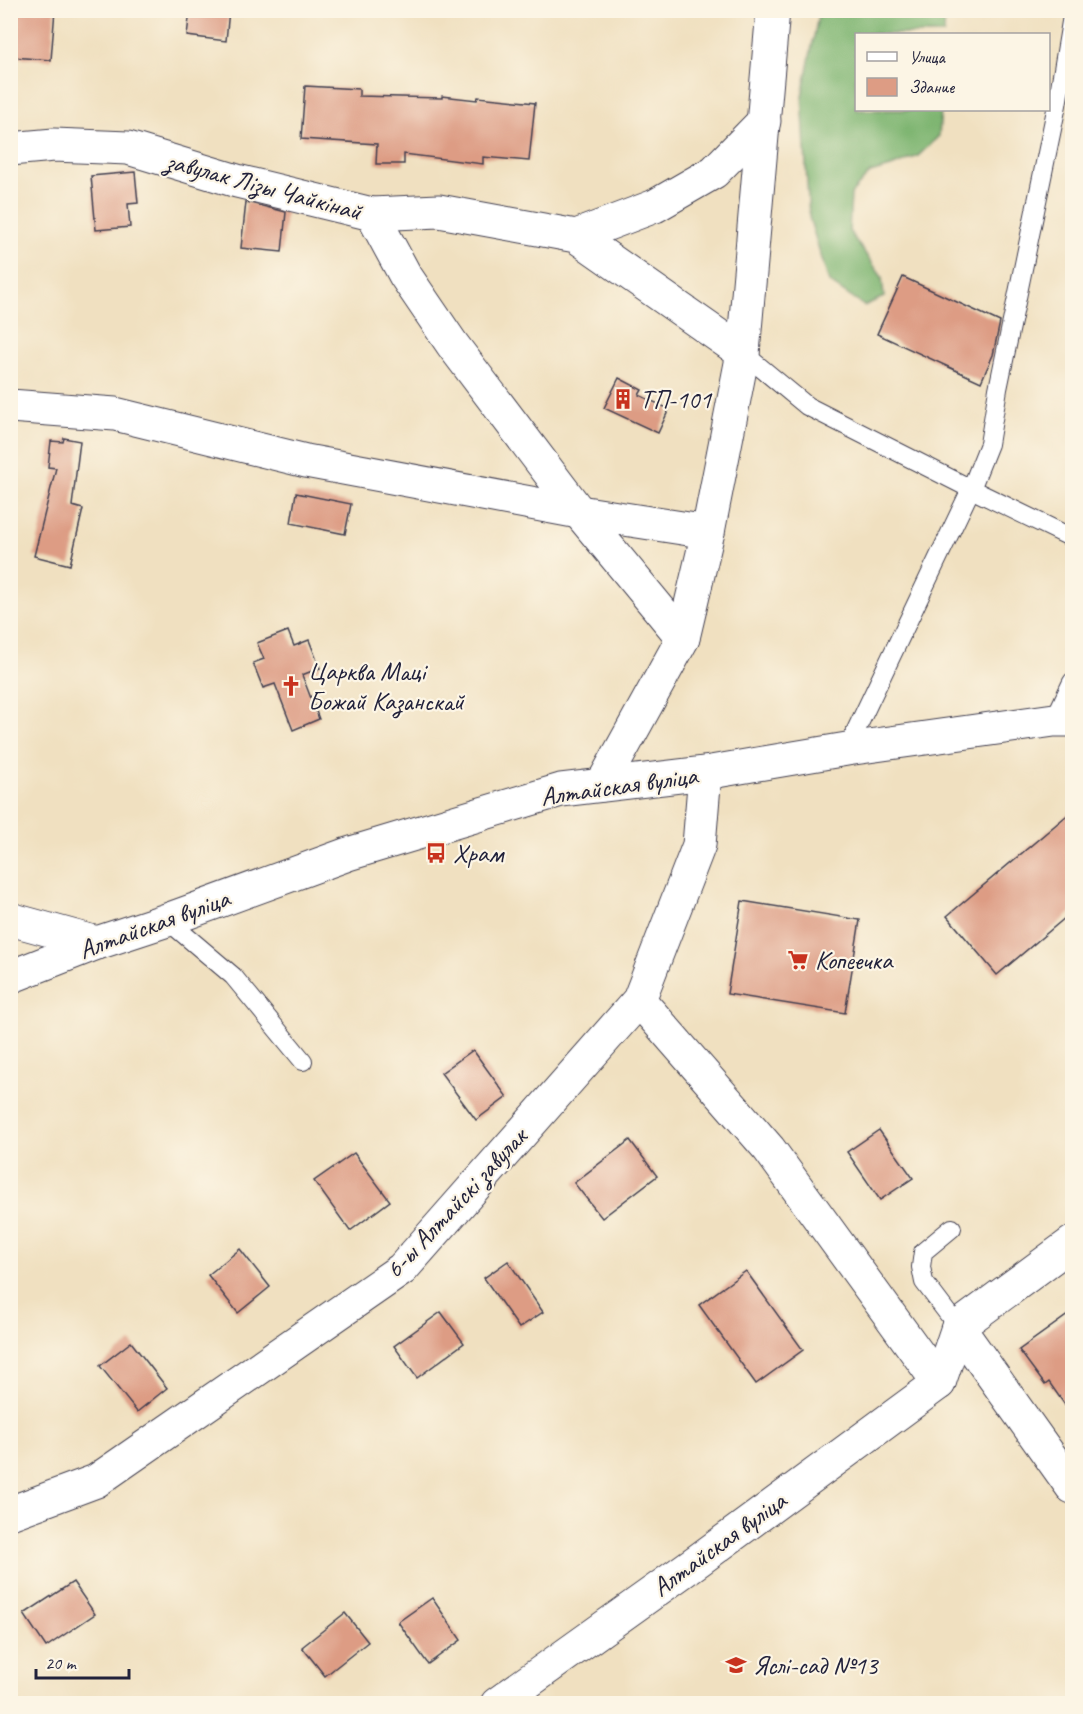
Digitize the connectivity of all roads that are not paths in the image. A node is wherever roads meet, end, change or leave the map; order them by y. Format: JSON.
{"nodes":[{"id":1,"x":773,"y":10,"type":"edge"},
{"id":2,"x":1072,"y":16,"type":"edge"},
{"id":3,"x":764,"y":121,"type":"junction"},
{"id":4,"x":10,"y":149,"type":"edge"},
{"id":5,"x":372,"y":214,"type":"junction"},
{"id":6,"x":576,"y":236,"type":"junction"},
{"id":7,"x":743,"y":353,"type":"junction"},
{"id":8,"x":10,"y":406,"type":"edge"},
{"id":9,"x":971,"y":489,"type":"junction"},
{"id":10,"x":579,"y":512,"type":"junction"},
{"id":11,"x":708,"y":532,"type":"junction"},
{"id":12,"x":1072,"y":538,"type":"edge"},
{"id":13,"x":683,"y":638,"type":"junction"},
{"id":14,"x":1072,"y":682,"type":"edge"},
{"id":15,"x":1063,"y":720,"type":"edge"},
{"id":16,"x":847,"y":749,"type":"junction"},
{"id":17,"x":705,"y":773,"type":"junction"},
{"id":18,"x":602,"y":785,"type":"junction"},
{"id":19,"x":10,"y":919,"type":"edge"},
{"id":20,"x":166,"y":920,"type":"junction"},
{"id":21,"x":97,"y":943,"type":"junction"},
{"id":22,"x":10,"y":977,"type":"edge"},
{"id":23,"x":639,"y":1000,"type":"junction"},
{"id":24,"x":303,"y":1061,"type":"dead end"},
{"id":25,"x":952,"y":1228,"type":"dead end"},
{"id":26,"x":1072,"y":1243,"type":"edge"},
{"id":27,"x":958,"y":1328,"type":"junction"},
{"id":28,"x":939,"y":1383,"type":"junction"},
{"id":29,"x":1072,"y":1487,"type":"edge"},
{"id":30,"x":10,"y":1513,"type":"edge"},
{"id":31,"x":497,"y":1704,"type":"edge"}],
"edges":[{"from":1,"to":3,"type":"street"},
{"from":2,"to":9,"type":"lane"},
{"from":3,"to":6,"type":"street"},
{"from":3,"to":7,"type":"street"},
{"from":4,"to":5,"type":"street","name":"завулак Лізы Чайкінай"},
{"from":5,"to":6,"type":"street"},
{"from":5,"to":10,"type":"street","name":"завулак Лізы Чайкінай"},
{"from":6,"to":7,"type":"street"},
{"from":7,"to":9,"type":"lane"},
{"from":7,"to":11,"type":"street"},
{"from":8,"to":10,"type":"street"},
{"from":9,"to":12,"type":"lane"},
{"from":9,"to":16,"type":"lane"},
{"from":10,"to":11,"type":"street"},
{"from":10,"to":13,"type":"street","name":"завулак Лізы Чайкінай"},
{"from":11,"to":13,"type":"street"},
{"from":13,"to":18,"type":"street"},
{"from":14,"to":15,"type":"lane"},
{"from":15,"to":16,"type":"street","name":"Алтайская вуліца"},
{"from":16,"to":17,"type":"street","name":"Алтайская вуліца"},
{"from":17,"to":18,"type":"street","name":"Алтайская вуліца"},
{"from":17,"to":23,"type":"street","name":"6-ы Алтайскі завулак"},
{"from":18,"to":20,"type":"street","name":"Алтайская вуліца"},
{"from":19,"to":21,"type":"street"},
{"from":20,"to":21,"type":"street","name":"Алтайская вуліца"},
{"from":20,"to":24,"type":"lane"},
{"from":21,"to":22,"type":"street","name":"Алтайская вуліца"},
{"from":23,"to":28,"type":"street"},
{"from":23,"to":30,"type":"street","name":"6-ы Алтайскі завулак"},
{"from":25,"to":27,"type":"lane"},
{"from":26,"to":27,"type":"street"},
{"from":27,"to":28,"type":"street"},
{"from":27,"to":29,"type":"street"},
{"from":28,"to":31,"type":"street","name":"Алтайская вуліца"}]}
